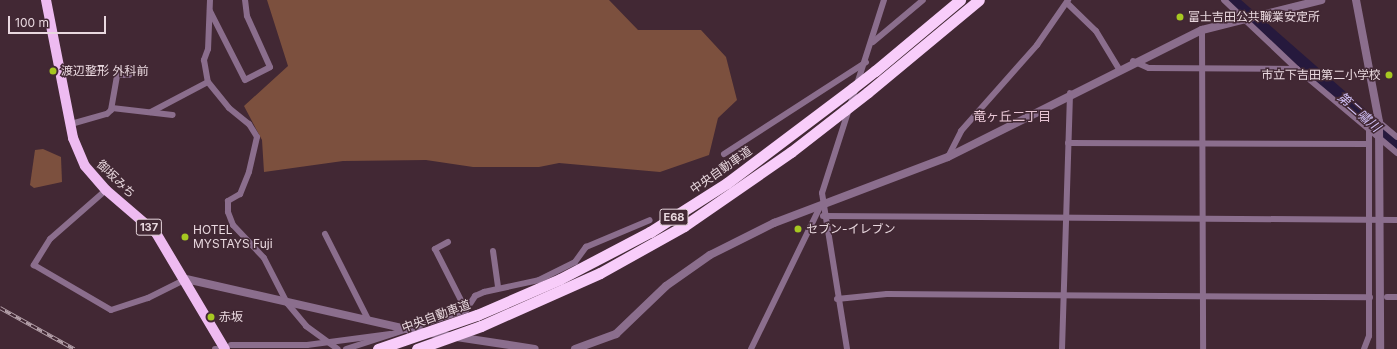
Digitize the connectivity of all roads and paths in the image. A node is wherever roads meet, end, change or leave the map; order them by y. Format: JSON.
{"nodes":[{"id":1,"x":46,"y":0,"type":"edge"},
{"id":2,"x":210,"y":0,"type":"edge"},
{"id":3,"x":245,"y":0,"type":"edge"},
{"id":4,"x":884,"y":0,"type":"edge"},
{"id":5,"x":923,"y":0,"type":"edge"},
{"id":6,"x":960,"y":0,"type":"edge"},
{"id":7,"x":979,"y":0,"type":"edge"},
{"id":8,"x":1224,"y":0,"type":"edge"},
{"id":9,"x":1321,"y":0,"type":"edge"},
{"id":10,"x":1356,"y":0,"type":"edge"},
{"id":11,"x":1068,"y":1,"type":"edge"},
{"id":12,"x":210,"y":10,"type":"junction"},
{"id":13,"x":1247,"y":18,"type":"junction"},
{"id":14,"x":1202,"y":30,"type":"junction"},
{"id":15,"x":873,"y":42,"type":"junction"},
{"id":16,"x":1133,"y":61,"type":"junction"},
{"id":17,"x":866,"y":62,"type":"junction"},
{"id":18,"x":1118,"y":69,"type":"junction"},
{"id":19,"x":1297,"y":69,"type":"junction"},
{"id":20,"x":1203,"y":70,"type":"junction"},
{"id":21,"x":129,"y":75,"type":"dead end"},
{"id":22,"x":208,"y":82,"type":"junction"},
{"id":23,"x":1070,"y":93,"type":"junction"},
{"id":24,"x":112,"y":108,"type":"junction"},
{"id":25,"x":151,"y":112,"type":"junction"},
{"id":26,"x":173,"y":115,"type":"dead end"},
{"id":27,"x":71,"y":124,"type":"junction"},
{"id":28,"x":1379,"y":124,"type":"junction"},
{"id":29,"x":1369,"y":130,"type":"junction"},
{"id":30,"x":1396,"y":135,"type":"edge"},
{"id":31,"x":1379,"y":136,"type":"junction"},
{"id":32,"x":1068,"y":143,"type":"junction"},
{"id":33,"x":1203,"y":144,"type":"junction"},
{"id":34,"x":1369,"y":144,"type":"junction"},
{"id":35,"x":1397,"y":153,"type":"edge"},
{"id":36,"x":724,"y":154,"type":"dead end"},
{"id":37,"x":948,"y":157,"type":"junction"},
{"id":38,"x":106,"y":190,"type":"junction"},
{"id":39,"x":821,"y":205,"type":"junction"},
{"id":40,"x":823,"y":216,"type":"junction"},
{"id":41,"x":1064,"y":219,"type":"junction"},
{"id":42,"x":1369,"y":219,"type":"junction"},
{"id":43,"x":650,"y":220,"type":"dead end"},
{"id":44,"x":1203,"y":220,"type":"junction"},
{"id":45,"x":1380,"y":220,"type":"junction"},
{"id":46,"x":1397,"y":220,"type":"edge"},
{"id":47,"x":325,"y":234,"type":"dead end"},
{"id":48,"x":448,"y":242,"type":"dead end"},
{"id":49,"x":493,"y":251,"type":"dead end"},
{"id":50,"x":186,"y":280,"type":"junction"},
{"id":51,"x":498,"y":288,"type":"junction"},
{"id":52,"x":1202,"y":295,"type":"junction"},
{"id":53,"x":1062,"y":296,"type":"junction"},
{"id":54,"x":1370,"y":297,"type":"junction"},
{"id":55,"x":1388,"y":297,"type":"dead end"},
{"id":56,"x":1397,"y":297,"type":"edge"},
{"id":57,"x":837,"y":299,"type":"junction"},
{"id":58,"x":287,"y":304,"type":"junction"},
{"id":59,"x":466,"y":310,"type":"junction"},
{"id":60,"x":370,"y":321,"type":"junction"},
{"id":61,"x":410,"y":330,"type":"junction"},
{"id":62,"x":396,"y":335,"type":"junction"},
{"id":63,"x":328,"y":341,"type":"junction"},
{"id":64,"x":228,"y":347,"type":"edge"},
{"id":65,"x":1378,"y":347,"type":"edge"},
{"id":66,"x":338,"y":349,"type":"edge"},
{"id":67,"x":346,"y":349,"type":"edge"},
{"id":68,"x":378,"y":349,"type":"edge"},
{"id":69,"x":416,"y":349,"type":"edge"},
{"id":70,"x":535,"y":349,"type":"edge"},
{"id":71,"x":575,"y":349,"type":"edge"},
{"id":72,"x":751,"y":349,"type":"edge"},
{"id":73,"x":847,"y":349,"type":"edge"},
{"id":74,"x":1062,"y":349,"type":"edge"},
{"id":75,"x":1203,"y":349,"type":"edge"},
{"id":76,"x":1364,"y":349,"type":"edge"}],
"edges":[{"from":1,"to":27,"type":"highway","name":"御坂みち","number":"137"},
{"from":2,"to":12,"type":"street"},
{"from":3,"to":12,"type":"street"},
{"from":4,"to":15,"type":"street"},
{"from":5,"to":15,"type":"street"},
{"from":6,"to":68,"type":"highway","name":"中央自動車道","number":"E68","bridge":true},
{"from":7,"to":69,"type":"highway","name":"中央自動車道","number":"E68","bridge":true},
{"from":8,"to":13,"type":"street"},
{"from":9,"to":13,"type":"street"},
{"from":10,"to":28,"type":"street"},
{"from":11,"to":18,"type":"street"},
{"from":11,"to":37,"type":"street"},
{"from":12,"to":22,"type":"street"},
{"from":13,"to":14,"type":"street"},
{"from":13,"to":19,"type":"street"},
{"from":14,"to":16,"type":"street"},
{"from":14,"to":20,"type":"street"},
{"from":15,"to":17,"type":"street"},
{"from":16,"to":18,"type":"street"},
{"from":16,"to":20,"type":"street"},
{"from":17,"to":36,"type":"street"},
{"from":17,"to":39,"type":"street"},
{"from":18,"to":23,"type":"street"},
{"from":19,"to":20,"type":"street"},
{"from":19,"to":29,"type":"street"},
{"from":20,"to":33,"type":"street"},
{"from":21,"to":24,"type":"street"},
{"from":22,"to":25,"type":"street"},
{"from":22,"to":58,"type":"street"},
{"from":23,"to":32,"type":"street"},
{"from":23,"to":37,"type":"street"},
{"from":24,"to":25,"type":"street"},
{"from":24,"to":27,"type":"street"},
{"from":25,"to":26,"type":"street"},
{"from":27,"to":38,"type":"highway","name":"御坂みち","number":"137"},
{"from":28,"to":30,"type":"street"},
{"from":28,"to":31,"type":"street"},
{"from":29,"to":31,"type":"street"},
{"from":29,"to":34,"type":"street"},
{"from":31,"to":35,"type":"street"},
{"from":31,"to":45,"type":"street"},
{"from":32,"to":33,"type":"street"},
{"from":32,"to":41,"type":"street"},
{"from":33,"to":34,"type":"street"},
{"from":33,"to":44,"type":"street"},
{"from":34,"to":42,"type":"street"},
{"from":37,"to":39,"type":"street"},
{"from":38,"to":50,"type":"highway","name":"御坂みち","number":"137"},
{"from":38,"to":50,"type":"street"},
{"from":39,"to":40,"type":"street"},
{"from":39,"to":71,"type":"street"},
{"from":39,"to":72,"type":"street"},
{"from":40,"to":41,"type":"street"},
{"from":40,"to":57,"type":"street"},
{"from":41,"to":44,"type":"street"},
{"from":41,"to":53,"type":"street"},
{"from":42,"to":44,"type":"street"},
{"from":42,"to":45,"type":"street"},
{"from":42,"to":54,"type":"street"},
{"from":43,"to":51,"type":"street"},
{"from":44,"to":52,"type":"street"},
{"from":45,"to":46,"type":"street"},
{"from":45,"to":65,"type":"street"},
{"from":47,"to":60,"type":"street"},
{"from":48,"to":59,"type":"street"},
{"from":49,"to":51,"type":"street"},
{"from":50,"to":58,"type":"street"},
{"from":50,"to":64,"type":"highway","name":"御坂みち","number":"137"},
{"from":51,"to":59,"type":"street"},
{"from":52,"to":53,"type":"street"},
{"from":52,"to":54,"type":"street"},
{"from":52,"to":75,"type":"street"},
{"from":53,"to":57,"type":"street"},
{"from":53,"to":74,"type":"street"},
{"from":54,"to":76,"type":"street"},
{"from":55,"to":56,"type":"street"},
{"from":57,"to":73,"type":"street"},
{"from":58,"to":60,"type":"street"},
{"from":58,"to":63,"type":"street"},
{"from":59,"to":61,"type":"street"},
{"from":60,"to":61,"type":"street"},
{"from":61,"to":62,"type":"street"},
{"from":61,"to":70,"type":"street"},
{"from":62,"to":63,"type":"street"},
{"from":62,"to":67,"type":"street"},
{"from":63,"to":64,"type":"street"},
{"from":63,"to":66,"type":"street"}]}
